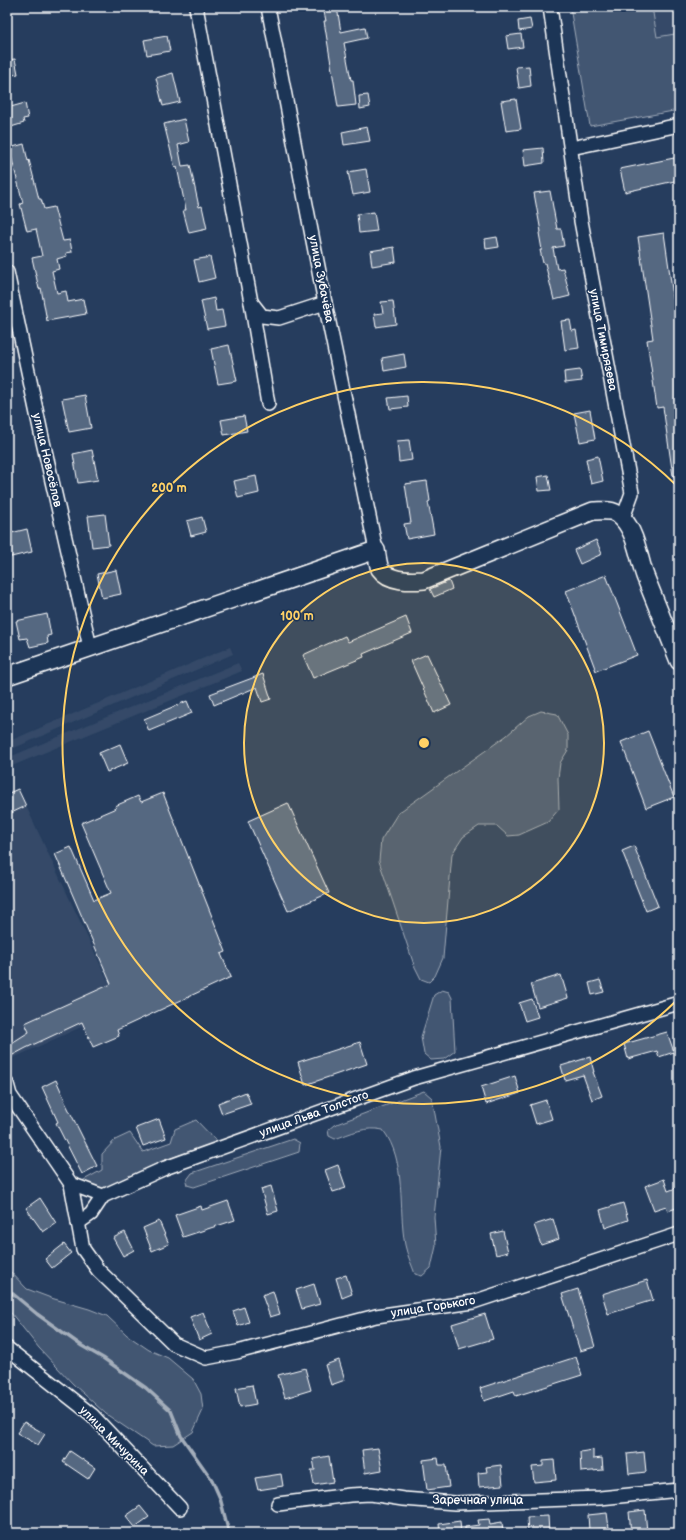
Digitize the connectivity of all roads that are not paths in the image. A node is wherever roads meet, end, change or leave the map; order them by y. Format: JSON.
{"nodes":[{"id":1,"x":196,"y":7,"type":"edge"},
{"id":2,"x":268,"y":7,"type":"edge"},
{"id":3,"x":550,"y":7,"type":"edge"},
{"id":4,"x":679,"y":125,"type":"edge"},
{"id":5,"x":571,"y":148,"type":"junction"},
{"id":6,"x":7,"y":272,"type":"edge"},
{"id":7,"x":251,"y":302,"type":"junction"},
{"id":8,"x":325,"y":303,"type":"junction"},
{"id":9,"x":268,"y":404,"type":"dead end"},
{"id":10,"x":623,"y":518,"type":"junction"},
{"id":11,"x":376,"y":550,"type":"junction"},
{"id":12,"x":90,"y":647,"type":"junction"},
{"id":13,"x":679,"y":661,"type":"edge"},
{"id":14,"x":7,"y":676,"type":"edge"},
{"id":15,"x":679,"y":1004,"type":"edge"},
{"id":16,"x":7,"y":1084,"type":"edge"},
{"id":17,"x":70,"y":1184,"type":"junction"},
{"id":18,"x":103,"y":1196,"type":"junction"},
{"id":19,"x":78,"y":1222,"type":"junction"},
{"id":20,"x":679,"y":1234,"type":"edge"},
{"id":21,"x":7,"y":1348,"type":"edge"},
{"id":22,"x":679,"y":1490,"type":"edge"},
{"id":23,"x":278,"y":1504,"type":"dead end"},
{"id":24,"x":180,"y":1508,"type":"dead end"}],
"edges":[{"from":1,"to":7,"type":"street"},
{"from":2,"to":8,"type":"street","name":"улица Зубачёва"},
{"from":3,"to":5,"type":"street","name":"улица Тимирязева"},
{"from":4,"to":5,"type":"street"},
{"from":5,"to":10,"type":"street","name":"улица Тимирязева"},
{"from":6,"to":12,"type":"street","name":"улица Новосёлов"},
{"from":7,"to":8,"type":"street"},
{"from":7,"to":9,"type":"street"},
{"from":8,"to":11,"type":"street","name":"улица Зубачёва"},
{"from":10,"to":11,"type":"street"},
{"from":10,"to":13,"type":"street"},
{"from":11,"to":12,"type":"street"},
{"from":12,"to":14,"type":"street"},
{"from":15,"to":18,"type":"street","name":"улица Льва Толстого"},
{"from":16,"to":17,"type":"street"},
{"from":17,"to":18,"type":"street"},
{"from":17,"to":19,"type":"street"},
{"from":18,"to":19,"type":"street"},
{"from":19,"to":20,"type":"street","name":"улица Горького"},
{"from":21,"to":24,"type":"street","name":"улица Мичурина"},
{"from":22,"to":23,"type":"street","name":"Заречная улица"}]}
